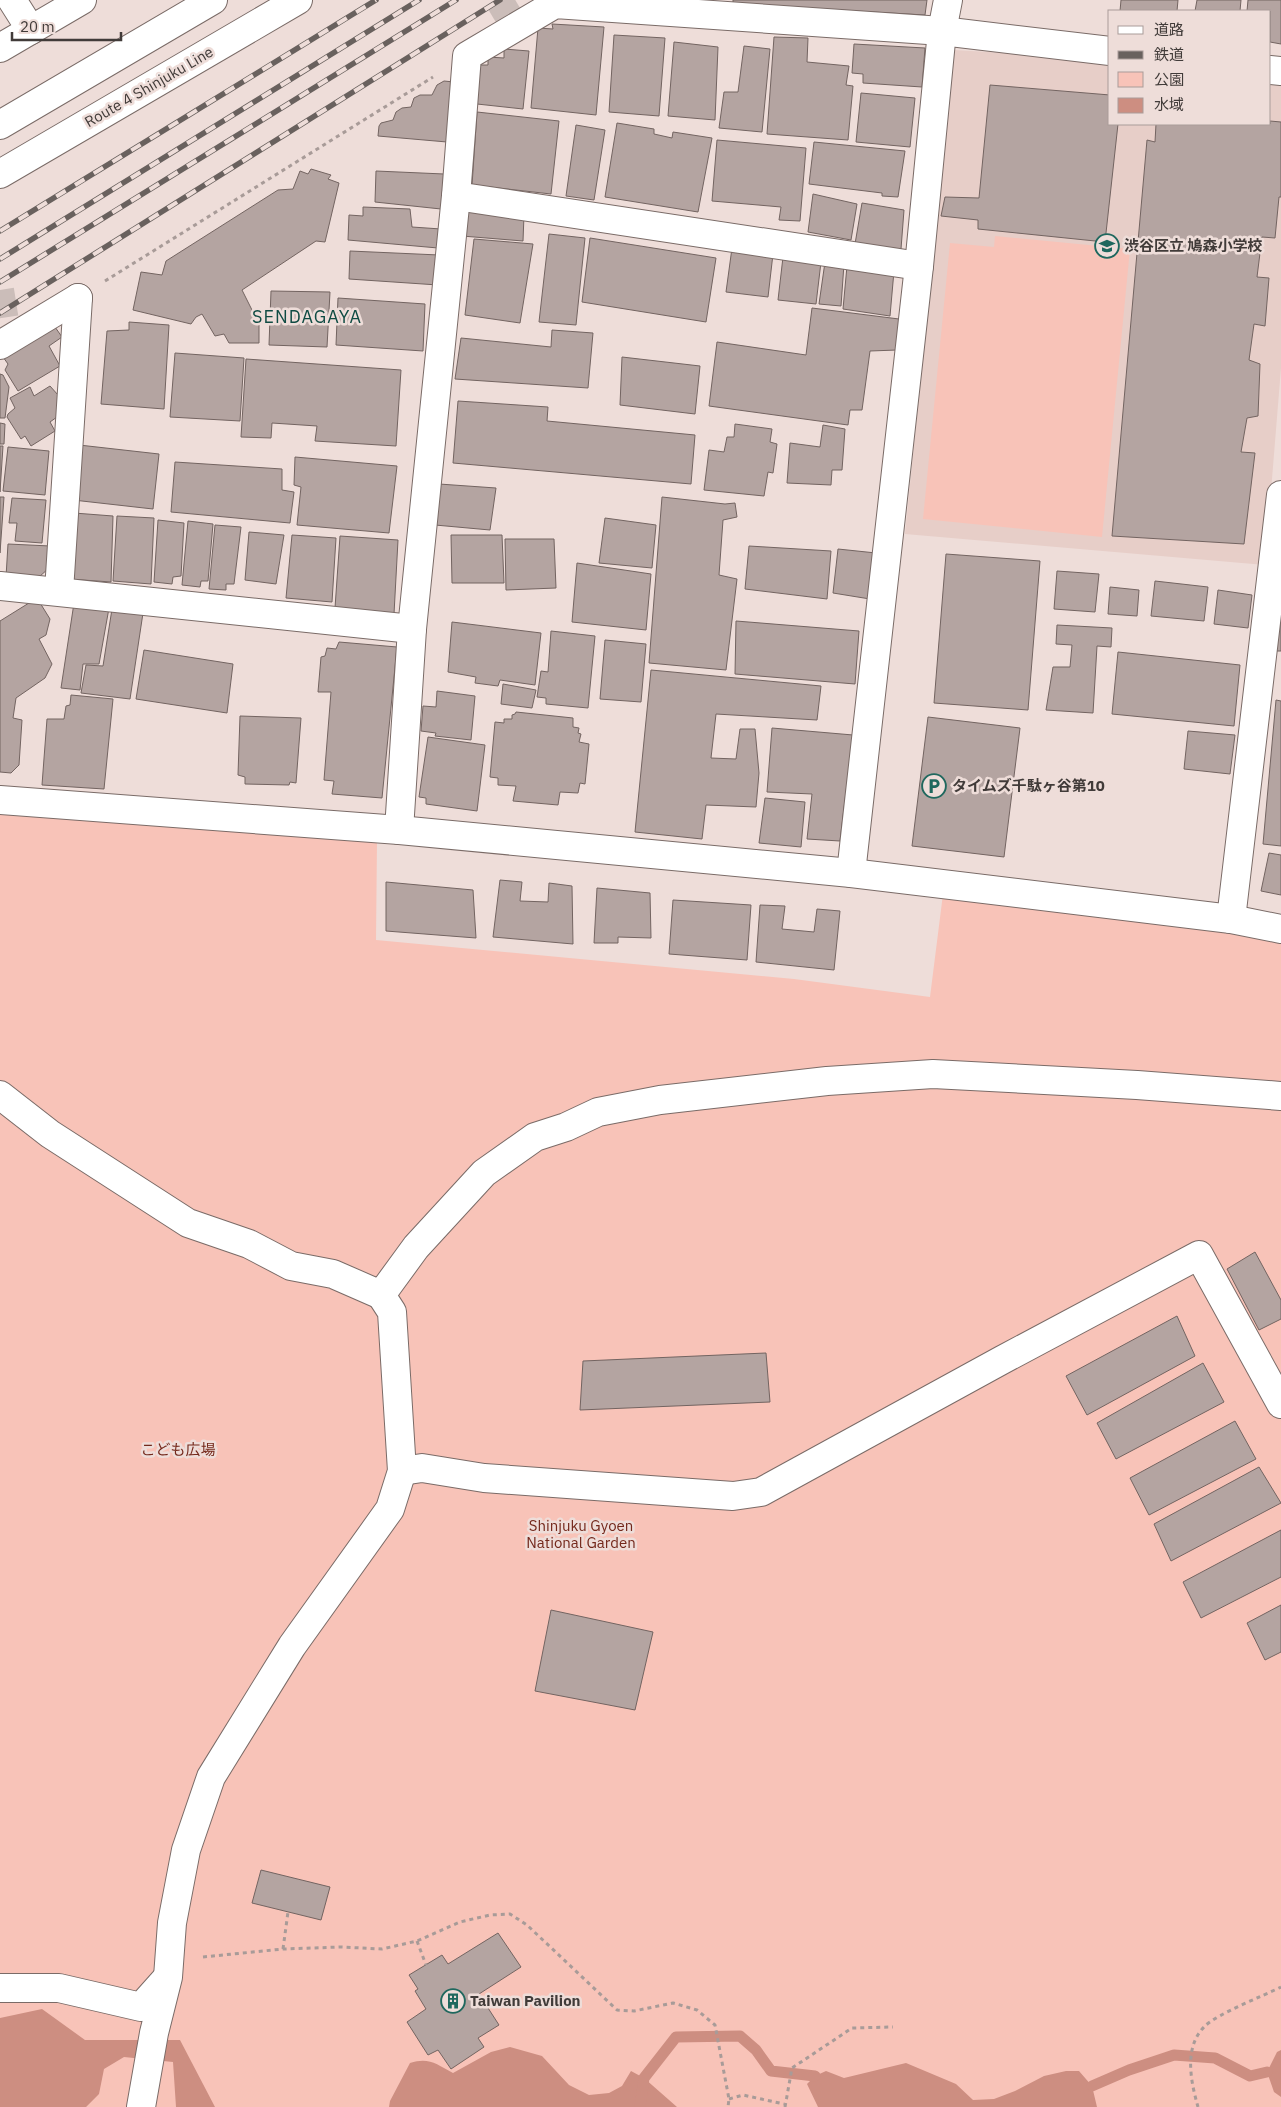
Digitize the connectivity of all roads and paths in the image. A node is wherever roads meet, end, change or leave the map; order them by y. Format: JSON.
{"nodes":[{"id":1,"x":12,"y":0,"type":"edge"},
{"id":2,"x":82,"y":0,"type":"edge"},
{"id":3,"x":213,"y":0,"type":"edge"},
{"id":4,"x":298,"y":0,"type":"edge"},
{"id":5,"x":948,"y":0,"type":"edge"},
{"id":6,"x":31,"y":30,"type":"junction"},
{"id":7,"x":942,"y":31,"type":"junction"},
{"id":8,"x":0,"y":48,"type":"edge"},
{"id":9,"x":1108,"y":51,"type":"edge"},
{"id":10,"x":467,"y":56,"type":"junction"},
{"id":11,"x":0,"y":125,"type":"edge"},
{"id":12,"x":0,"y":174,"type":"edge"},
{"id":13,"x":456,"y":196,"type":"junction"},
{"id":14,"x":919,"y":266,"type":"junction"},
{"id":15,"x":78,"y":298,"type":"junction"},
{"id":16,"x":0,"y":345,"type":"edge"},
{"id":17,"x":1281,"y":501,"type":"edge"},
{"id":18,"x":0,"y":586,"type":"edge"},
{"id":19,"x":59,"y":591,"type":"junction"},
{"id":20,"x":412,"y":629,"type":"junction"},
{"id":21,"x":0,"y":800,"type":"edge"},
{"id":22,"x":399,"y":830,"type":"junction"},
{"id":23,"x":851,"y":873,"type":"junction"},
{"id":24,"x":1231,"y":919,"type":"junction"},
{"id":25,"x":1281,"y":929,"type":"edge"},
{"id":26,"x":0,"y":1095,"type":"edge"},
{"id":27,"x":1281,"y":1096,"type":"edge"},
{"id":28,"x":380,"y":1295,"type":"junction"},
{"id":29,"x":1274,"y":1377,"type":"edge"},
{"id":30,"x":1281,"y":1404,"type":"edge"},
{"id":31,"x":402,"y":1471,"type":"junction"},
{"id":32,"x":288,"y":1912,"type":"dead end"},
{"id":33,"x":417,"y":1940,"type":"junction"},
{"id":34,"x":283,"y":1948,"type":"junction"},
{"id":35,"x":426,"y":1965,"type":"dead end"},
{"id":36,"x":168,"y":1977,"type":"junction"},
{"id":37,"x":1281,"y":1987,"type":"edge"},
{"id":38,"x":0,"y":1988,"type":"edge"},
{"id":39,"x":893,"y":2027,"type":"dead end"},
{"id":40,"x":729,"y":2099,"type":"junction"},
{"id":41,"x":784,"y":2105,"type":"edge"},
{"id":42,"x":140,"y":2107,"type":"edge"},
{"id":43,"x":728,"y":2107,"type":"edge"},
{"id":44,"x":1198,"y":2107,"type":"edge"}],
"edges":[{"from":1,"to":6,"type":"main road"},
{"from":2,"to":6,"type":"main road"},
{"from":3,"to":11,"type":"main road"},
{"from":4,"to":12,"type":"main road","name":"Route 4 Shinjuku Line"},
{"from":5,"to":7,"type":"main road"},
{"from":6,"to":8,"type":"main road"},
{"from":7,"to":9,"type":"main road"},
{"from":7,"to":10,"type":"main road"},
{"from":7,"to":14,"type":"main road"},
{"from":10,"to":13,"type":"main road"},
{"from":10,"to":15,"type":"path"},
{"from":13,"to":14,"type":"main road"},
{"from":13,"to":20,"type":"main road"},
{"from":14,"to":23,"type":"main road"},
{"from":15,"to":16,"type":"main road"},
{"from":15,"to":19,"type":"main road"},
{"from":17,"to":24,"type":"main road"},
{"from":18,"to":19,"type":"main road"},
{"from":19,"to":20,"type":"main road"},
{"from":20,"to":22,"type":"main road"},
{"from":21,"to":22,"type":"main road"},
{"from":22,"to":23,"type":"main road"},
{"from":23,"to":24,"type":"main road"},
{"from":24,"to":25,"type":"main road"},
{"from":26,"to":28,"type":"main road"},
{"from":27,"to":28,"type":"main road"},
{"from":28,"to":31,"type":"main road"},
{"from":29,"to":30,"type":"main road"},
{"from":29,"to":31,"type":"main road"},
{"from":31,"to":36,"type":"main road"},
{"from":32,"to":34,"type":"path"},
{"from":33,"to":34,"type":"path"},
{"from":33,"to":35,"type":"path"},
{"from":33,"to":40,"type":"path"},
{"from":34,"to":36,"type":"path"},
{"from":36,"to":38,"type":"main road"},
{"from":36,"to":42,"type":"main road"},
{"from":37,"to":44,"type":"path"},
{"from":39,"to":41,"type":"path"},
{"from":40,"to":41,"type":"path"},
{"from":40,"to":43,"type":"path"}]}
